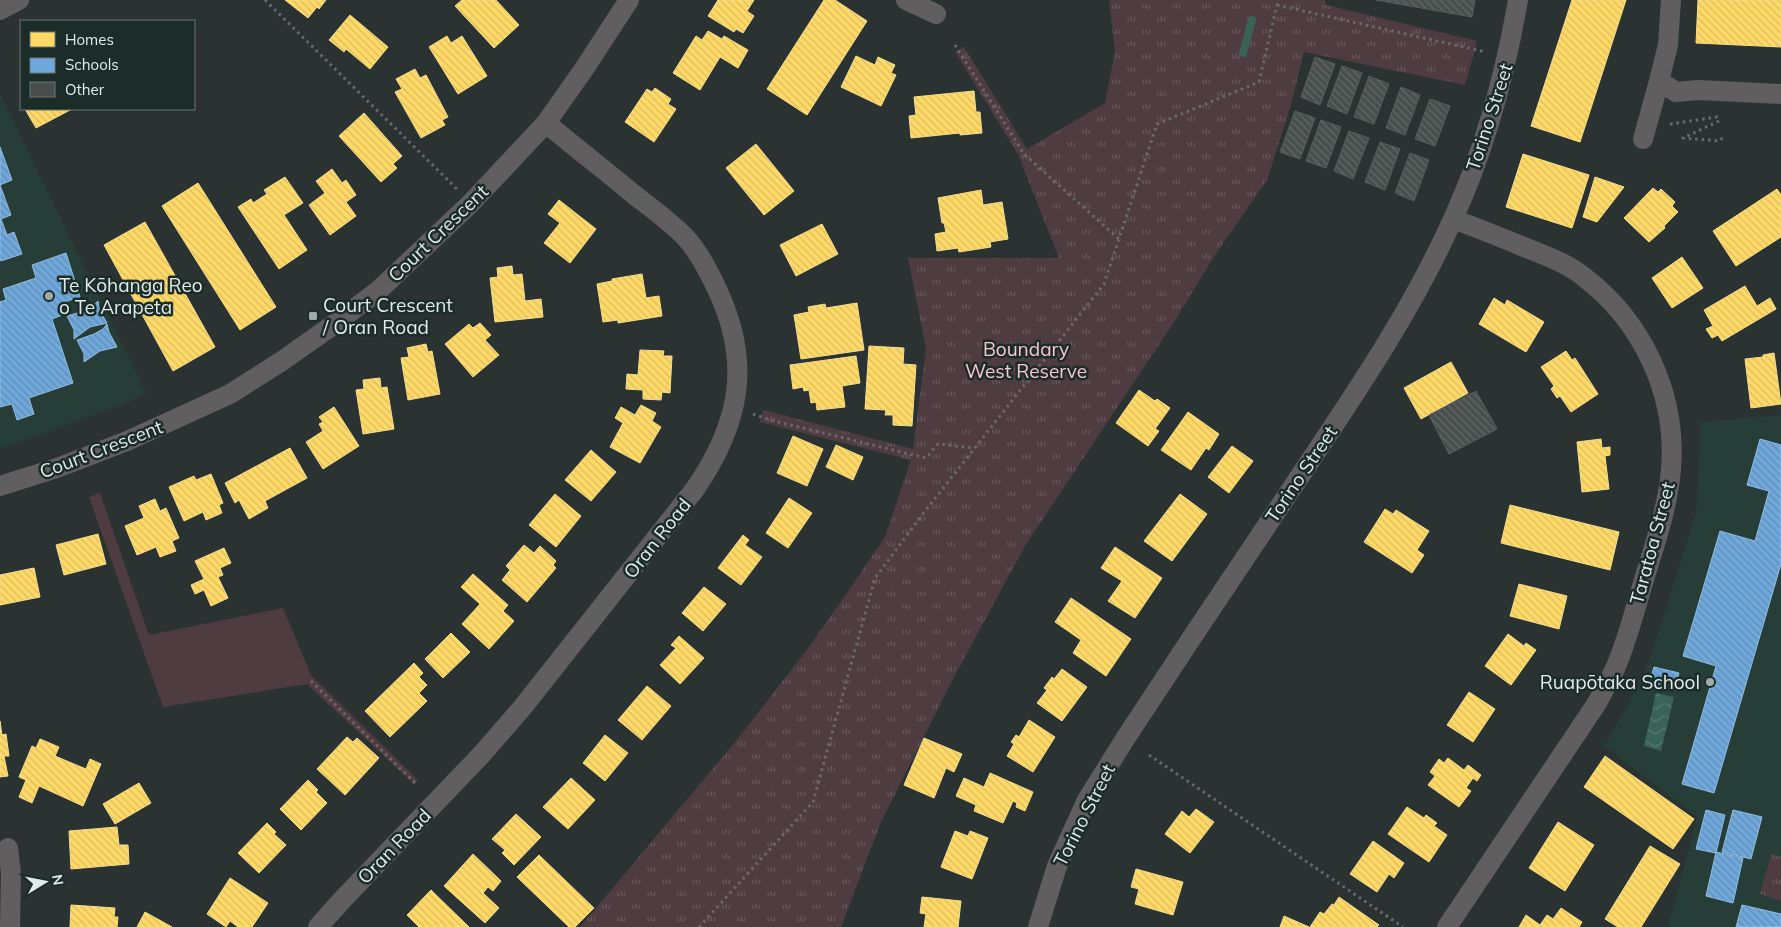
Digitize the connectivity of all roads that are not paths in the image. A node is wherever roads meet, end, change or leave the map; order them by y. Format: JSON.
{"nodes":[{"id":1,"x":19,"y":0,"type":"edge"},
{"id":2,"x":628,"y":0,"type":"edge"},
{"id":3,"x":906,"y":0,"type":"edge"},
{"id":4,"x":1518,"y":0,"type":"edge"},
{"id":5,"x":1671,"y":0,"type":"edge"},
{"id":6,"x":0,"y":10,"type":"edge"},
{"id":7,"x":936,"y":14,"type":"dead end"},
{"id":8,"x":1659,"y":81,"type":"junction"},
{"id":9,"x":1781,"y":94,"type":"edge"},
{"id":10,"x":546,"y":123,"type":"junction"},
{"id":11,"x":1643,"y":139,"type":"dead end"},
{"id":12,"x":1453,"y":218,"type":"junction"},
{"id":13,"x":0,"y":486,"type":"edge"},
{"id":14,"x":8,"y":848,"type":"dead end"},
{"id":15,"x":10,"y":927,"type":"edge"},
{"id":16,"x":318,"y":927,"type":"edge"},
{"id":17,"x":1038,"y":927,"type":"edge"},
{"id":18,"x":1447,"y":927,"type":"edge"}],
"edges":[{"from":1,"to":6,"type":"street"},
{"from":2,"to":10,"type":"street","name":"Court Crescent"},
{"from":3,"to":7,"type":"street"},
{"from":4,"to":12,"type":"street","name":"Torino Street"},
{"from":5,"to":8,"type":"street"},
{"from":8,"to":9,"type":"street"},
{"from":8,"to":11,"type":"street"},
{"from":10,"to":13,"type":"street","name":"Court Crescent"},
{"from":10,"to":16,"type":"street","name":"Oran Road"},
{"from":12,"to":17,"type":"street","name":"Torino Street"},
{"from":12,"to":18,"type":"street","name":"Taratoa Street"},
{"from":14,"to":15,"type":"street"}]}
